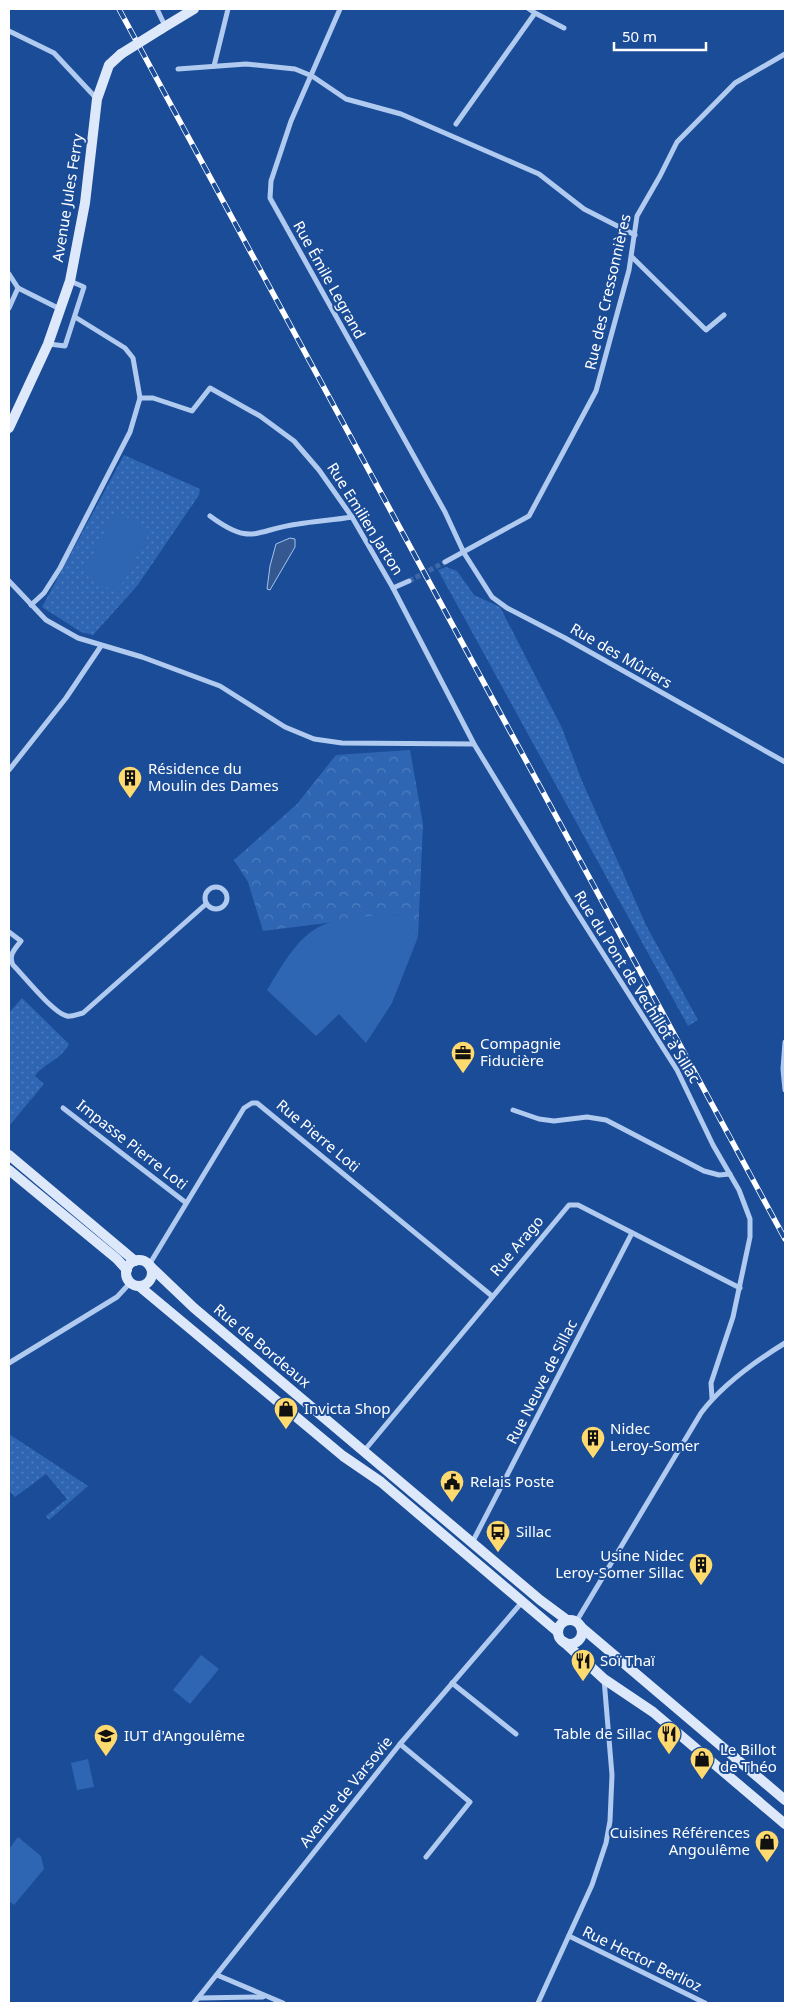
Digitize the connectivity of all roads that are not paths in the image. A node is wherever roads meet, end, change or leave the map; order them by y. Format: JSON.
{"nodes":[{"id":1,"x":157,"y":9,"type":"edge"},
{"id":2,"x":194,"y":9,"type":"edge"},
{"id":3,"x":228,"y":9,"type":"edge"},
{"id":4,"x":340,"y":9,"type":"edge"},
{"id":5,"x":529,"y":9,"type":"edge"},
{"id":6,"x":535,"y":13,"type":"junction"},
{"id":7,"x":163,"y":28,"type":"junction"},
{"id":8,"x":564,"y":28,"type":"dead end"},
{"id":9,"x":9,"y":31,"type":"edge"},
{"id":10,"x":785,"y":54,"type":"edge"},
{"id":11,"x":214,"y":66,"type":"junction"},
{"id":12,"x":178,"y":69,"type":"dead end"},
{"id":13,"x":312,"y":76,"type":"junction"},
{"id":14,"x":97,"y":99,"type":"junction"},
{"id":15,"x":456,"y":124,"type":"dead end"},
{"id":16,"x":635,"y":235,"type":"junction"},
{"id":17,"x":632,"y":257,"type":"junction"},
{"id":18,"x":9,"y":274,"type":"edge"},
{"id":19,"x":70,"y":281,"type":"junction"},
{"id":20,"x":18,"y":288,"type":"junction"},
{"id":21,"x":9,"y":308,"type":"edge"},
{"id":22,"x":60,"y":310,"type":"junction"},
{"id":23,"x":724,"y":315,"type":"dead end"},
{"id":24,"x":75,"y":317,"type":"junction"},
{"id":25,"x":48,"y":344,"type":"junction"},
{"id":26,"x":140,"y":398,"type":"junction"},
{"id":27,"x":9,"y":428,"type":"edge"},
{"id":28,"x":210,"y":516,"type":"dead end"},
{"id":29,"x":352,"y":517,"type":"junction"},
{"id":30,"x":464,"y":553,"type":"junction"},
{"id":31,"x":446,"y":562,"type":"tunnel mouth"},
{"id":32,"x":9,"y":581,"type":"edge"},
{"id":33,"x":410,"y":581,"type":"tunnel mouth"},
{"id":34,"x":393,"y":588,"type":"junction"},
{"id":35,"x":31,"y":605,"type":"junction"},
{"id":36,"x":101,"y":646,"type":"junction"},
{"id":37,"x":474,"y":744,"type":"junction"},
{"id":38,"x":785,"y":762,"type":"edge"},
{"id":39,"x":9,"y":770,"type":"edge"},
{"id":40,"x":206,"y":904,"type":"junction"},
{"id":41,"x":9,"y":932,"type":"edge"},
{"id":42,"x":785,"y":1042,"type":"edge"},
{"id":43,"x":785,"y":1090,"type":"edge"},
{"id":44,"x":63,"y":1108,"type":"dead end"},
{"id":45,"x":513,"y":1110,"type":"dead end"},
{"id":46,"x":9,"y":1155,"type":"edge"},
{"id":47,"x":9,"y":1170,"type":"edge"},
{"id":48,"x":730,"y":1174,"type":"junction"},
{"id":49,"x":185,"y":1202,"type":"junction"},
{"id":50,"x":632,"y":1233,"type":"junction"},
{"id":51,"x":135,"y":1261,"type":"junction"},
{"id":52,"x":149,"y":1265,"type":"junction"},
{"id":53,"x":126,"y":1270,"type":"junction"},
{"id":54,"x":135,"y":1284,"type":"junction"},
{"id":55,"x":740,"y":1288,"type":"junction"},
{"id":56,"x":492,"y":1296,"type":"junction"},
{"id":57,"x":785,"y":1344,"type":"edge"},
{"id":58,"x":9,"y":1363,"type":"edge"},
{"id":59,"x":712,"y":1398,"type":"junction"},
{"id":60,"x":364,"y":1451,"type":"junction"},
{"id":61,"x":472,"y":1543,"type":"junction"},
{"id":62,"x":523,"y":1601,"type":"junction"},
{"id":63,"x":575,"y":1623,"type":"junction"},
{"id":64,"x":561,"y":1637,"type":"junction"},
{"id":65,"x":604,"y":1679,"type":"junction"},
{"id":66,"x":452,"y":1683,"type":"junction"},
{"id":67,"x":516,"y":1734,"type":"dead end"},
{"id":68,"x":400,"y":1744,"type":"junction"},
{"id":69,"x":785,"y":1800,"type":"edge"},
{"id":70,"x":785,"y":1824,"type":"edge"},
{"id":71,"x":426,"y":1857,"type":"dead end"},
{"id":72,"x":568,"y":1936,"type":"junction"},
{"id":73,"x":217,"y":1975,"type":"junction"},
{"id":74,"x":198,"y":1998,"type":"junction"},
{"id":75,"x":267,"y":2000,"type":"edge"},
{"id":76,"x":194,"y":2003,"type":"edge"},
{"id":77,"x":283,"y":2003,"type":"edge"},
{"id":78,"x":538,"y":2003,"type":"edge"},
{"id":79,"x":705,"y":2003,"type":"edge"}],
"edges":[{"from":1,"to":7,"type":"street"},
{"from":2,"to":7,"type":"main road","name":"Avenue Jules Ferry"},
{"from":3,"to":11,"type":"street"},
{"from":4,"to":13,"type":"street","name":"Rue Émile Legrand"},
{"from":5,"to":6,"type":"street"},
{"from":6,"to":8,"type":"street"},
{"from":6,"to":15,"type":"street"},
{"from":7,"to":14,"type":"main road","name":"Avenue Jules Ferry","bridge":true},
{"from":9,"to":14,"type":"street"},
{"from":10,"to":16,"type":"street","name":"Rue des Cressonnières"},
{"from":11,"to":12,"type":"street"},
{"from":11,"to":13,"type":"street"},
{"from":13,"to":16,"type":"street"},
{"from":13,"to":30,"type":"street","name":"Rue Émile Legrand"},
{"from":14,"to":19,"type":"main road","name":"Avenue Jules Ferry"},
{"from":16,"to":17,"type":"street","name":"Rue des Cressonnières"},
{"from":17,"to":23,"type":"street"},
{"from":17,"to":30,"type":"street","name":"Rue des Cressonnières"},
{"from":18,"to":20,"type":"street"},
{"from":19,"to":22,"type":"main road","name":"Avenue Jules Ferry"},
{"from":19,"to":24,"type":"street"},
{"from":20,"to":21,"type":"street"},
{"from":20,"to":22,"type":"street"},
{"from":22,"to":25,"type":"main road","name":"Avenue Jules Ferry"},
{"from":24,"to":25,"type":"street"},
{"from":24,"to":26,"type":"street"},
{"from":25,"to":27,"type":"main road","name":"Avenue Jules Ferry"},
{"from":26,"to":29,"type":"street","name":"Rue Emilien Jarton"},
{"from":26,"to":35,"type":"street"},
{"from":28,"to":29,"type":"street"},
{"from":29,"to":34,"type":"street","name":"Rue Emilien Jarton"},
{"from":30,"to":31,"type":"street","name":"Rue des Cressonnières"},
{"from":30,"to":38,"type":"street","name":"Rue des Mûriers"},
{"from":32,"to":35,"type":"street"},
{"from":33,"to":34,"type":"street"},
{"from":34,"to":37,"type":"street","name":"Rue Emilien Jarton"},
{"from":35,"to":36,"type":"street"},
{"from":36,"to":37,"type":"street"},
{"from":36,"to":39,"type":"street"},
{"from":37,"to":48,"type":"street","name":"Rue du Pont de Vechillot à Sillac"},
{"from":40,"to":40,"type":"street"},
{"from":40,"to":41,"type":"street"},
{"from":42,"to":43,"type":"street"},
{"from":44,"to":49,"type":"street","name":"Impasse Pierre Loti"},
{"from":45,"to":48,"type":"street"},
{"from":46,"to":51,"type":"main road"},
{"from":47,"to":53,"type":"main road"},
{"from":48,"to":55,"type":"street","name":"Rue du Pont de Vechillot à Sillac"},
{"from":49,"to":52,"type":"street","name":"Rue Pierre Loti"},
{"from":49,"to":56,"type":"street","name":"Rue Pierre Loti"},
{"from":50,"to":55,"type":"street","name":"Rue Arago"},
{"from":50,"to":56,"type":"street","name":"Rue Arago"},
{"from":50,"to":61,"type":"street","name":"Rue Neuve de Sillac"},
{"from":51,"to":52,"type":"main road"},
{"from":51,"to":53,"type":"main road"},
{"from":52,"to":54,"type":"main road"},
{"from":52,"to":60,"type":"main road","name":"Rue de Bordeaux"},
{"from":53,"to":54,"type":"main road"},
{"from":54,"to":58,"type":"street"},
{"from":54,"to":62,"type":"main road"},
{"from":55,"to":59,"type":"street","name":"Rue du Pont de Vechillot à Sillac"},
{"from":56,"to":60,"type":"street","name":"Rue Arago"},
{"from":57,"to":59,"type":"street"},
{"from":59,"to":63,"type":"street"},
{"from":60,"to":61,"type":"main road","name":"Rue de Bordeaux"},
{"from":61,"to":63,"type":"main road","name":"Rue de Bordeaux"},
{"from":62,"to":64,"type":"main road"},
{"from":62,"to":66,"type":"street","name":"Avenue de Varsovie"},
{"from":63,"to":64,"type":"main road"},
{"from":63,"to":64,"type":"main road"},
{"from":63,"to":69,"type":"main road","name":"Rue de Bordeaux"},
{"from":64,"to":65,"type":"main road"},
{"from":65,"to":70,"type":"main road"},
{"from":65,"to":72,"type":"street"},
{"from":66,"to":67,"type":"street"},
{"from":66,"to":68,"type":"street","name":"Avenue de Varsovie"},
{"from":68,"to":71,"type":"street"},
{"from":68,"to":73,"type":"street","name":"Avenue de Varsovie"},
{"from":72,"to":78,"type":"street"},
{"from":72,"to":79,"type":"street","name":"Rue Hector Berlioz"},
{"from":73,"to":74,"type":"street","name":"Avenue de Varsovie"},
{"from":73,"to":75,"type":"street"},
{"from":74,"to":75,"type":"street"},
{"from":74,"to":76,"type":"street","name":"Avenue de Varsovie"},
{"from":75,"to":77,"type":"street"}]}
